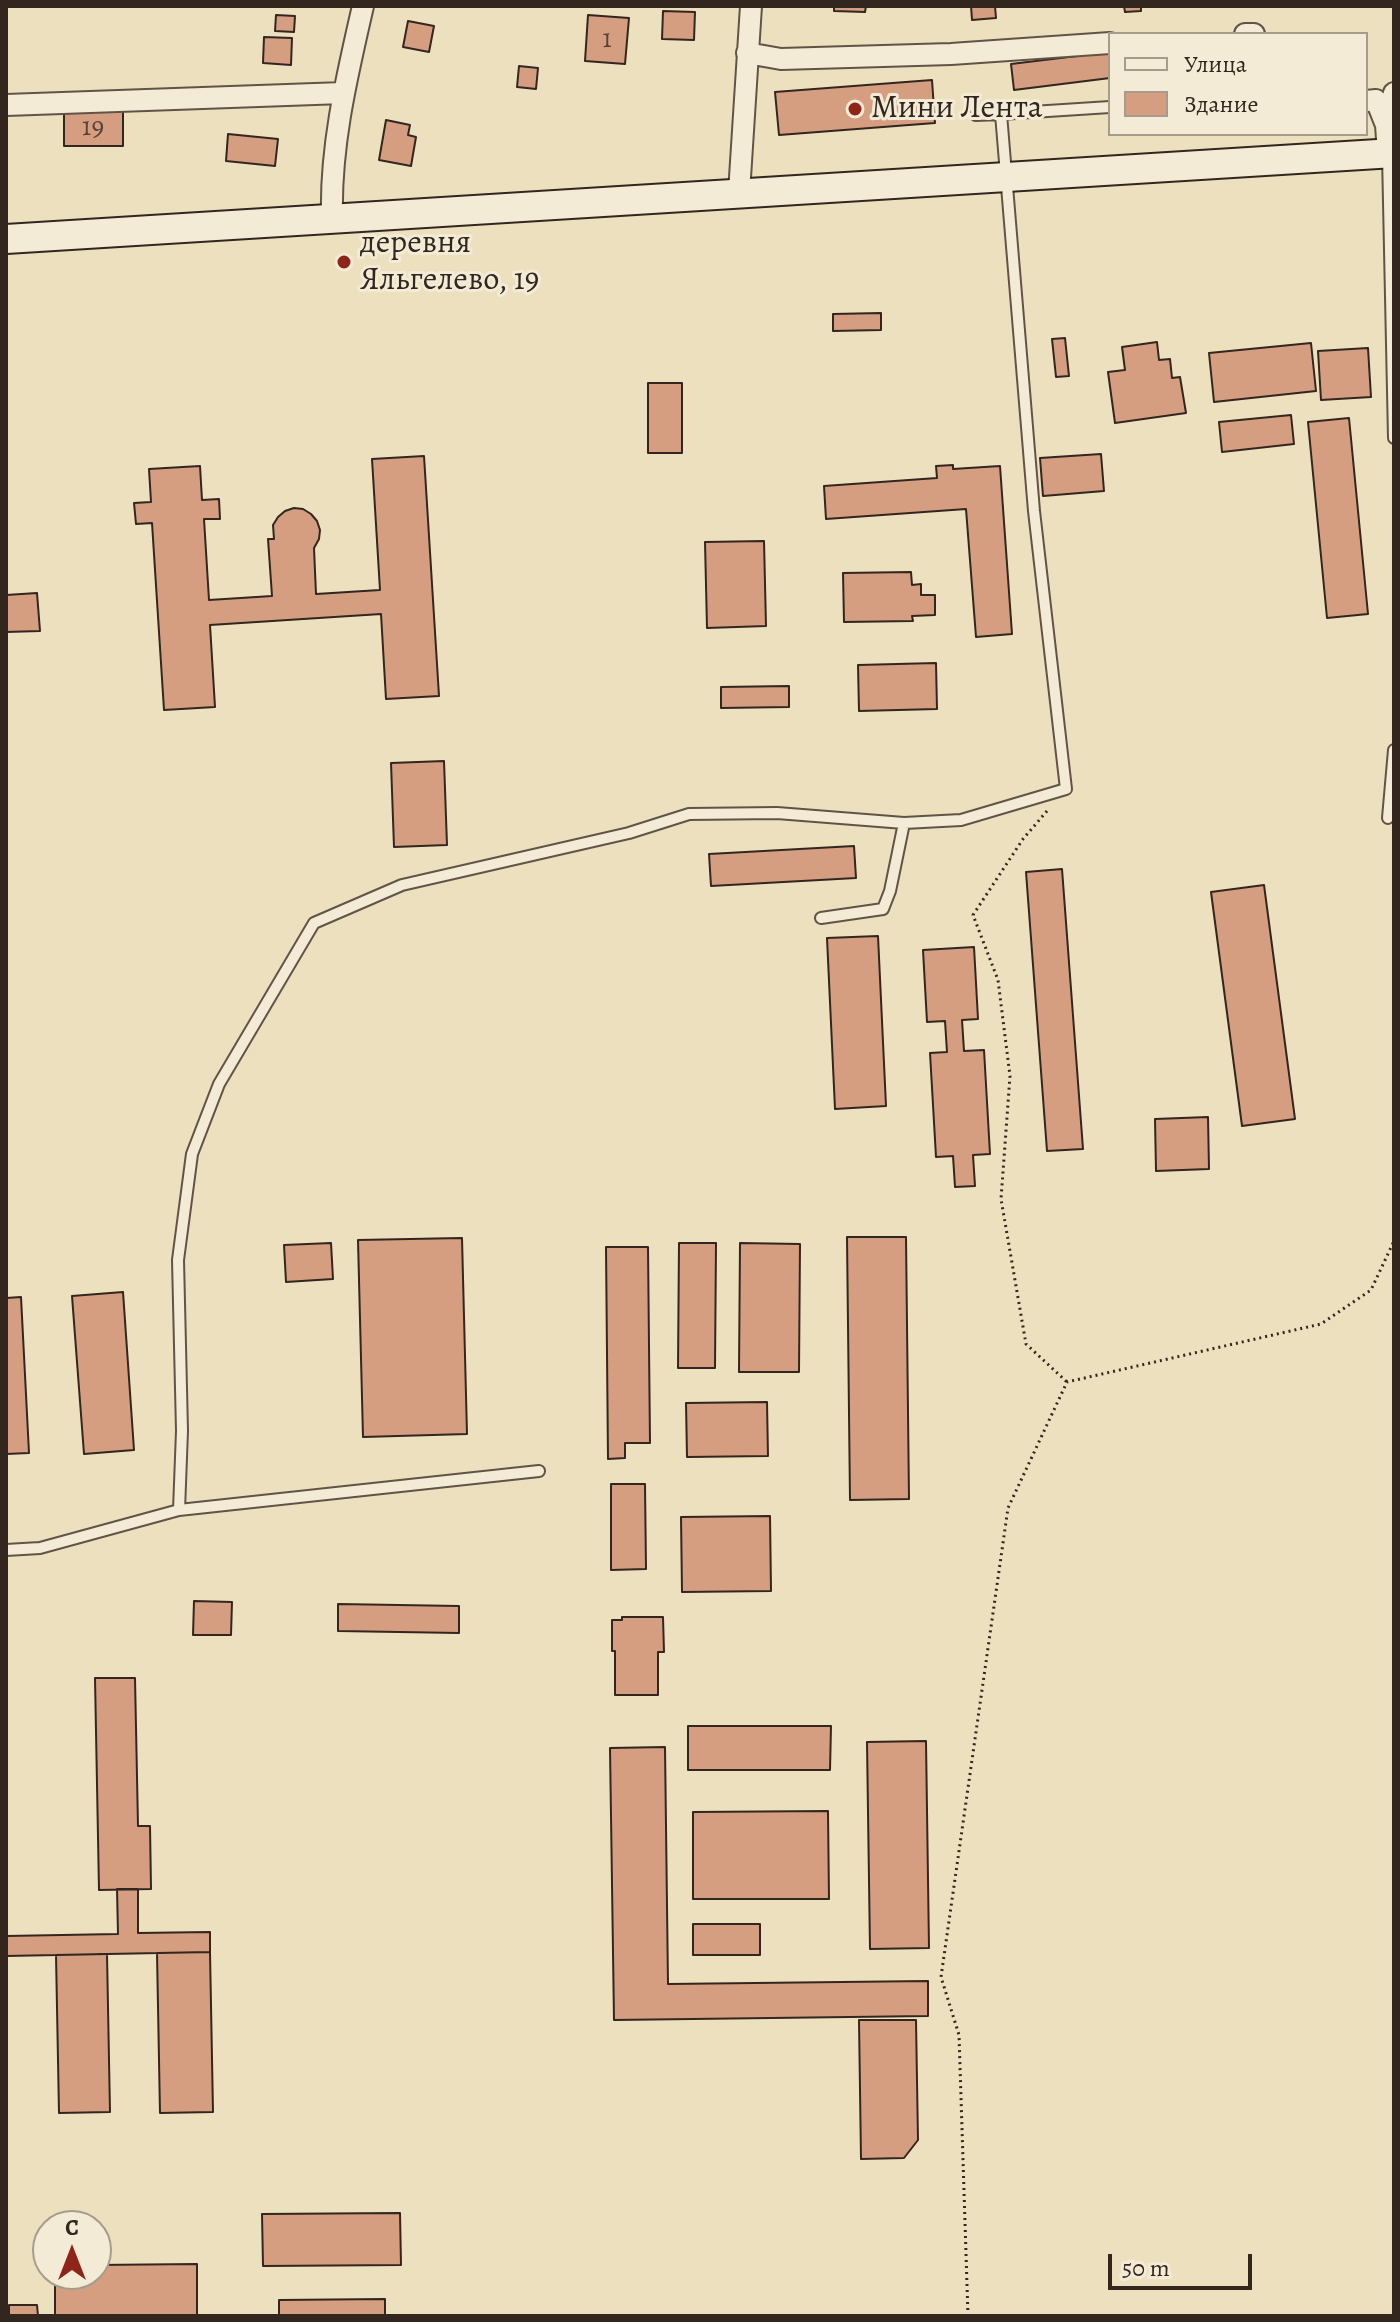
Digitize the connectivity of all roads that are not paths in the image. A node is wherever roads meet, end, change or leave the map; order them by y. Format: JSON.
{"nodes":[{"id":1,"x":363,"y":6,"type":"edge"},
{"id":2,"x":751,"y":6,"type":"edge"},
{"id":3,"x":1108,"y":43,"type":"edge"},
{"id":4,"x":747,"y":53,"type":"junction"},
{"id":5,"x":343,"y":93,"type":"junction"},
{"id":6,"x":1394,"y":93,"type":"edge"},
{"id":7,"x":1368,"y":101,"type":"edge"},
{"id":8,"x":6,"y":105,"type":"edge"},
{"id":9,"x":1108,"y":107,"type":"edge"},
{"id":10,"x":1001,"y":114,"type":"junction"},
{"id":11,"x":976,"y":115,"type":"dead end"},
{"id":12,"x":1386,"y":125,"type":"junction"},
{"id":13,"x":1391,"y":153,"type":"edge"},
{"id":14,"x":1006,"y":176,"type":"junction"},
{"id":15,"x":739,"y":193,"type":"junction"},
{"id":16,"x":332,"y":218,"type":"junction"},
{"id":17,"x":6,"y":239,"type":"edge"},
{"id":18,"x":1394,"y":438,"type":"edge"},
{"id":19,"x":1394,"y":750,"type":"edge"},
{"id":20,"x":1388,"y":818,"type":"dead end"},
{"id":21,"x":904,"y":823,"type":"junction"},
{"id":22,"x":821,"y":918,"type":"dead end"},
{"id":23,"x":539,"y":1471,"type":"dead end"},
{"id":24,"x":179,"y":1510,"type":"junction"},
{"id":25,"x":6,"y":1550,"type":"edge"}],
"edges":[{"from":1,"to":5,"type":"street"},
{"from":2,"to":4,"type":"street"},
{"from":3,"to":4,"type":"street"},
{"from":4,"to":15,"type":"street"},
{"from":5,"to":8,"type":"street"},
{"from":5,"to":16,"type":"street"},
{"from":6,"to":12,"type":"street"},
{"from":7,"to":12,"type":"street"},
{"from":9,"to":10,"type":"lane"},
{"from":10,"to":11,"type":"lane"},
{"from":10,"to":14,"type":"lane"},
{"from":12,"to":13,"type":"street"},
{"from":13,"to":14,"type":"main road"},
{"from":13,"to":18,"type":"lane"},
{"from":14,"to":15,"type":"main road"},
{"from":14,"to":21,"type":"lane"},
{"from":15,"to":16,"type":"main road"},
{"from":16,"to":17,"type":"main road"},
{"from":19,"to":20,"type":"lane"},
{"from":21,"to":22,"type":"lane"},
{"from":21,"to":24,"type":"lane"},
{"from":23,"to":24,"type":"lane"},
{"from":24,"to":25,"type":"lane"}]}
